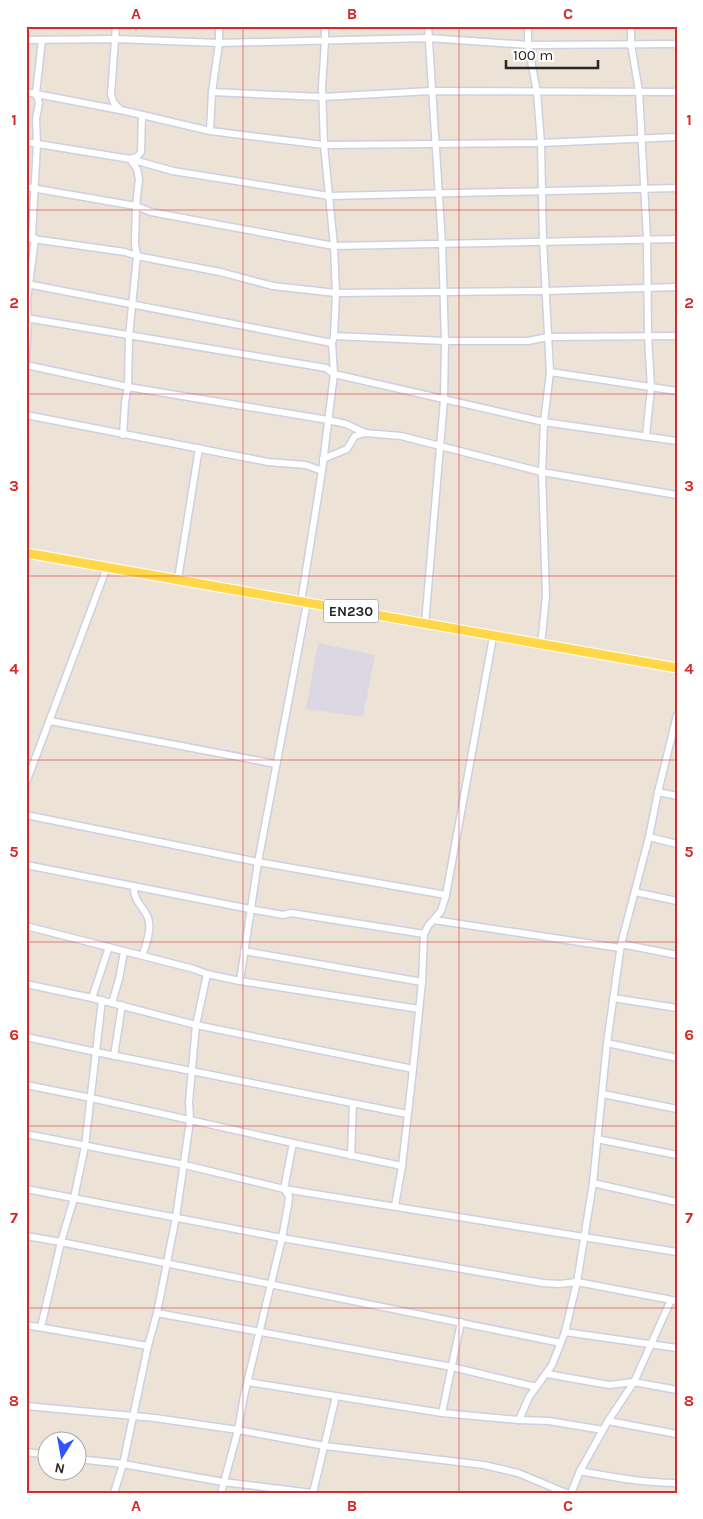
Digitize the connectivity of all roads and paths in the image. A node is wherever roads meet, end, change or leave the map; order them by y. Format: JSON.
{"nodes":[{"id":1,"x":116,"y":26,"type":"edge"},
{"id":2,"x":219,"y":26,"type":"edge"},
{"id":3,"x":324,"y":26,"type":"edge"},
{"id":4,"x":428,"y":26,"type":"edge"},
{"id":5,"x":528,"y":26,"type":"edge"},
{"id":6,"x":630,"y":26,"type":"edge"},
{"id":7,"x":428,"y":38,"type":"junction"},
{"id":8,"x":116,"y":39,"type":"junction"},
{"id":9,"x":26,"y":40,"type":"edge"},
{"id":10,"x":42,"y":40,"type":"junction"},
{"id":11,"x":325,"y":41,"type":"junction"},
{"id":12,"x":219,"y":43,"type":"junction"},
{"id":13,"x":631,"y":44,"type":"junction"},
{"id":14,"x":677,"y":44,"type":"edge"},
{"id":15,"x":528,"y":45,"type":"junction"},
{"id":16,"x":430,"y":91,"type":"junction"},
{"id":17,"x":639,"y":91,"type":"junction"},
{"id":18,"x":26,"y":92,"type":"edge"},
{"id":19,"x":212,"y":92,"type":"junction"},
{"id":20,"x":537,"y":92,"type":"junction"},
{"id":21,"x":677,"y":92,"type":"edge"},
{"id":22,"x":36,"y":93,"type":"junction"},
{"id":23,"x":322,"y":96,"type":"junction"},
{"id":24,"x":121,"y":110,"type":"junction"},
{"id":25,"x":142,"y":115,"type":"junction"},
{"id":26,"x":210,"y":131,"type":"junction"},
{"id":27,"x":677,"y":137,"type":"edge"},
{"id":28,"x":641,"y":138,"type":"junction"},
{"id":29,"x":26,"y":142,"type":"edge"},
{"id":30,"x":541,"y":143,"type":"junction"},
{"id":31,"x":37,"y":144,"type":"junction"},
{"id":32,"x":324,"y":145,"type":"junction"},
{"id":33,"x":435,"y":145,"type":"junction"},
{"id":34,"x":130,"y":159,"type":"junction"},
{"id":35,"x":26,"y":187,"type":"edge"},
{"id":36,"x":34,"y":188,"type":"junction"},
{"id":37,"x":644,"y":188,"type":"junction"},
{"id":38,"x":677,"y":188,"type":"edge"},
{"id":39,"x":542,"y":191,"type":"junction"},
{"id":40,"x":438,"y":193,"type":"junction"},
{"id":41,"x":329,"y":196,"type":"junction"},
{"id":42,"x":136,"y":206,"type":"junction"},
{"id":43,"x":26,"y":238,"type":"edge"},
{"id":44,"x":35,"y":239,"type":"junction"},
{"id":45,"x":647,"y":239,"type":"junction"},
{"id":46,"x":677,"y":239,"type":"edge"},
{"id":47,"x":543,"y":241,"type":"junction"},
{"id":48,"x":442,"y":243,"type":"junction"},
{"id":49,"x":334,"y":246,"type":"junction"},
{"id":50,"x":137,"y":256,"type":"junction"},
{"id":51,"x":28,"y":284,"type":"edge"},
{"id":52,"x":648,"y":287,"type":"junction"},
{"id":53,"x":677,"y":287,"type":"edge"},
{"id":54,"x":546,"y":291,"type":"junction"},
{"id":55,"x":336,"y":292,"type":"junction"},
{"id":56,"x":443,"y":292,"type":"junction"},
{"id":57,"x":132,"y":303,"type":"junction"},
{"id":58,"x":27,"y":318,"type":"edge"},
{"id":59,"x":129,"y":336,"type":"junction"},
{"id":60,"x":648,"y":336,"type":"junction"},
{"id":61,"x":677,"y":336,"type":"edge"},
{"id":62,"x":548,"y":337,"type":"junction"},
{"id":63,"x":333,"y":339,"type":"junction"},
{"id":64,"x":445,"y":341,"type":"junction"},
{"id":65,"x":26,"y":358,"type":"edge"},
{"id":66,"x":26,"y":366,"type":"edge"},
{"id":67,"x":550,"y":372,"type":"junction"},
{"id":68,"x":334,"y":374,"type":"junction"},
{"id":69,"x":128,"y":386,"type":"junction"},
{"id":70,"x":651,"y":388,"type":"junction"},
{"id":71,"x":677,"y":391,"type":"edge"},
{"id":72,"x":444,"y":400,"type":"junction"},
{"id":73,"x":26,"y":415,"type":"edge"},
{"id":74,"x":328,"y":420,"type":"junction"},
{"id":75,"x":544,"y":422,"type":"junction"},
{"id":76,"x":365,"y":433,"type":"junction"},
{"id":77,"x":123,"y":434,"type":"junction"},
{"id":78,"x":646,"y":436,"type":"junction"},
{"id":79,"x":677,"y":441,"type":"edge"},
{"id":80,"x":440,"y":446,"type":"junction"},
{"id":81,"x":199,"y":448,"type":"junction"},
{"id":82,"x":323,"y":459,"type":"junction"},
{"id":83,"x":322,"y":471,"type":"junction"},
{"id":84,"x":542,"y":472,"type":"junction"},
{"id":85,"x":677,"y":494,"type":"edge"},
{"id":86,"x":26,"y":553,"type":"edge"},
{"id":87,"x":108,"y":567,"type":"junction"},
{"id":88,"x":178,"y":579,"type":"junction"},
{"id":89,"x":304,"y":603,"type":"junction"},
{"id":90,"x":425,"y":624,"type":"junction"},
{"id":91,"x":493,"y":637,"type":"junction"},
{"id":92,"x":541,"y":645,"type":"junction"},
{"id":93,"x":677,"y":668,"type":"edge"},
{"id":94,"x":677,"y":715,"type":"edge"},
{"id":95,"x":50,"y":721,"type":"junction"},
{"id":96,"x":276,"y":764,"type":"junction"},
{"id":97,"x":26,"y":783,"type":"edge"},
{"id":98,"x":658,"y":792,"type":"junction"},
{"id":99,"x":677,"y":796,"type":"edge"},
{"id":100,"x":26,"y":815,"type":"edge"},
{"id":101,"x":649,"y":837,"type":"junction"},
{"id":102,"x":677,"y":844,"type":"edge"},
{"id":103,"x":258,"y":862,"type":"junction"},
{"id":104,"x":26,"y":865,"type":"edge"},
{"id":105,"x":134,"y":886,"type":"junction"},
{"id":106,"x":635,"y":892,"type":"junction"},
{"id":107,"x":446,"y":895,"type":"junction"},
{"id":108,"x":677,"y":902,"type":"edge"},
{"id":109,"x":250,"y":909,"type":"junction"},
{"id":110,"x":434,"y":920,"type":"junction"},
{"id":111,"x":26,"y":926,"type":"edge"},
{"id":112,"x":424,"y":934,"type":"junction"},
{"id":113,"x":620,"y":946,"type":"junction"},
{"id":114,"x":109,"y":947,"type":"junction"},
{"id":115,"x":244,"y":951,"type":"junction"},
{"id":116,"x":124,"y":952,"type":"junction"},
{"id":117,"x":143,"y":954,"type":"dead end"},
{"id":118,"x":677,"y":956,"type":"edge"},
{"id":119,"x":207,"y":974,"type":"junction"},
{"id":120,"x":240,"y":982,"type":"junction"},
{"id":121,"x":422,"y":982,"type":"junction"},
{"id":122,"x":26,"y":984,"type":"edge"},
{"id":123,"x":92,"y":998,"type":"junction"},
{"id":124,"x":613,"y":998,"type":"junction"},
{"id":125,"x":102,"y":1000,"type":"junction"},
{"id":126,"x":112,"y":1003,"type":"junction"},
{"id":127,"x":122,"y":1005,"type":"junction"},
{"id":128,"x":677,"y":1008,"type":"edge"},
{"id":129,"x":419,"y":1009,"type":"junction"},
{"id":130,"x":196,"y":1025,"type":"junction"},
{"id":131,"x":26,"y":1037,"type":"edge"},
{"id":132,"x":607,"y":1043,"type":"junction"},
{"id":133,"x":96,"y":1052,"type":"junction"},
{"id":134,"x":114,"y":1056,"type":"junction"},
{"id":135,"x":677,"y":1058,"type":"edge"},
{"id":136,"x":413,"y":1070,"type":"junction"},
{"id":137,"x":192,"y":1071,"type":"junction"},
{"id":138,"x":26,"y":1085,"type":"edge"},
{"id":139,"x":603,"y":1094,"type":"junction"},
{"id":140,"x":91,"y":1098,"type":"junction"},
{"id":141,"x":353,"y":1104,"type":"junction"},
{"id":142,"x":677,"y":1109,"type":"edge"},
{"id":143,"x":407,"y":1114,"type":"junction"},
{"id":144,"x":190,"y":1121,"type":"junction"},
{"id":145,"x":26,"y":1134,"type":"edge"},
{"id":146,"x":597,"y":1139,"type":"junction"},
{"id":147,"x":293,"y":1143,"type":"junction"},
{"id":148,"x":85,"y":1146,"type":"junction"},
{"id":149,"x":677,"y":1155,"type":"edge"},
{"id":150,"x":350,"y":1156,"type":"junction"},
{"id":151,"x":185,"y":1165,"type":"junction"},
{"id":152,"x":402,"y":1166,"type":"junction"},
{"id":153,"x":593,"y":1183,"type":"junction"},
{"id":154,"x":26,"y":1189,"type":"edge"},
{"id":155,"x":284,"y":1189,"type":"junction"},
{"id":156,"x":74,"y":1198,"type":"junction"},
{"id":157,"x":677,"y":1202,"type":"edge"},
{"id":158,"x":395,"y":1206,"type":"junction"},
{"id":159,"x":176,"y":1218,"type":"junction"},
{"id":160,"x":26,"y":1236,"type":"edge"},
{"id":161,"x":282,"y":1238,"type":"junction"},
{"id":162,"x":584,"y":1238,"type":"junction"},
{"id":163,"x":61,"y":1242,"type":"junction"},
{"id":164,"x":677,"y":1252,"type":"edge"},
{"id":165,"x":167,"y":1264,"type":"junction"},
{"id":166,"x":577,"y":1282,"type":"junction"},
{"id":167,"x":270,"y":1284,"type":"junction"},
{"id":168,"x":674,"y":1300,"type":"edge"},
{"id":169,"x":157,"y":1313,"type":"junction"},
{"id":170,"x":461,"y":1322,"type":"junction"},
{"id":171,"x":26,"y":1325,"type":"edge"},
{"id":172,"x":40,"y":1327,"type":"junction"},
{"id":173,"x":260,"y":1331,"type":"junction"},
{"id":174,"x":565,"y":1332,"type":"junction"},
{"id":175,"x":561,"y":1343,"type":"junction"},
{"id":176,"x":652,"y":1345,"type":"junction"},
{"id":177,"x":148,"y":1346,"type":"junction"},
{"id":178,"x":677,"y":1348,"type":"edge"},
{"id":179,"x":452,"y":1367,"type":"junction"},
{"id":180,"x":547,"y":1374,"type":"junction"},
{"id":181,"x":248,"y":1382,"type":"junction"},
{"id":182,"x":634,"y":1382,"type":"junction"},
{"id":183,"x":536,"y":1387,"type":"junction"},
{"id":184,"x":677,"y":1390,"type":"edge"},
{"id":185,"x":336,"y":1396,"type":"junction"},
{"id":186,"x":26,"y":1406,"type":"edge"},
{"id":187,"x":442,"y":1413,"type":"junction"},
{"id":188,"x":132,"y":1415,"type":"junction"},
{"id":189,"x":519,"y":1420,"type":"junction"},
{"id":190,"x":608,"y":1421,"type":"junction"},
{"id":191,"x":238,"y":1430,"type":"junction"},
{"id":192,"x":603,"y":1430,"type":"junction"},
{"id":193,"x":677,"y":1434,"type":"edge"},
{"id":194,"x":325,"y":1446,"type":"junction"},
{"id":195,"x":88,"y":1460,"type":"edge"},
{"id":196,"x":123,"y":1464,"type":"junction"},
{"id":197,"x":580,"y":1470,"type":"junction"},
{"id":198,"x":223,"y":1482,"type":"junction"},
{"id":199,"x":677,"y":1483,"type":"edge"},
{"id":200,"x":114,"y":1493,"type":"edge"},
{"id":201,"x":221,"y":1493,"type":"edge"},
{"id":202,"x":313,"y":1493,"type":"edge"},
{"id":203,"x":566,"y":1493,"type":"edge"},
{"id":204,"x":571,"y":1493,"type":"edge"}],
"edges":[{"from":1,"to":8,"type":"street"},
{"from":2,"to":12,"type":"street"},
{"from":3,"to":11,"type":"street"},
{"from":4,"to":7,"type":"street"},
{"from":5,"to":15,"type":"street"},
{"from":6,"to":13,"type":"street"},
{"from":7,"to":11,"type":"street"},
{"from":7,"to":15,"type":"street"},
{"from":7,"to":16,"type":"street"},
{"from":8,"to":10,"type":"street"},
{"from":8,"to":12,"type":"street"},
{"from":8,"to":24,"type":"street"},
{"from":9,"to":10,"type":"street"},
{"from":10,"to":22,"type":"street"},
{"from":11,"to":12,"type":"street"},
{"from":11,"to":23,"type":"street"},
{"from":12,"to":19,"type":"street"},
{"from":13,"to":14,"type":"street"},
{"from":13,"to":15,"type":"street"},
{"from":13,"to":17,"type":"street"},
{"from":15,"to":20,"type":"street"},
{"from":16,"to":20,"type":"street"},
{"from":16,"to":23,"type":"street"},
{"from":16,"to":33,"type":"street"},
{"from":17,"to":20,"type":"street"},
{"from":17,"to":21,"type":"street"},
{"from":17,"to":28,"type":"street"},
{"from":18,"to":22,"type":"street"},
{"from":19,"to":23,"type":"street"},
{"from":19,"to":26,"type":"street"},
{"from":20,"to":30,"type":"street"},
{"from":22,"to":24,"type":"street"},
{"from":22,"to":31,"type":"street"},
{"from":23,"to":32,"type":"street"},
{"from":24,"to":25,"type":"street"},
{"from":25,"to":26,"type":"street"},
{"from":25,"to":34,"type":"street"},
{"from":26,"to":32,"type":"street"},
{"from":27,"to":28,"type":"street"},
{"from":28,"to":30,"type":"street"},
{"from":28,"to":37,"type":"street"},
{"from":29,"to":31,"type":"street"},
{"from":30,"to":33,"type":"street"},
{"from":30,"to":39,"type":"street"},
{"from":31,"to":34,"type":"street"},
{"from":31,"to":36,"type":"street"},
{"from":32,"to":33,"type":"street"},
{"from":32,"to":41,"type":"street"},
{"from":33,"to":40,"type":"street"},
{"from":34,"to":41,"type":"street"},
{"from":34,"to":42,"type":"street"},
{"from":35,"to":36,"type":"street"},
{"from":36,"to":42,"type":"street"},
{"from":36,"to":44,"type":"street"},
{"from":37,"to":38,"type":"street"},
{"from":37,"to":39,"type":"street"},
{"from":37,"to":45,"type":"street"},
{"from":39,"to":40,"type":"street"},
{"from":39,"to":47,"type":"street"},
{"from":40,"to":41,"type":"street"},
{"from":40,"to":48,"type":"street"},
{"from":41,"to":49,"type":"street"},
{"from":42,"to":49,"type":"street"},
{"from":42,"to":50,"type":"street"},
{"from":43,"to":44,"type":"street"},
{"from":44,"to":50,"type":"street"},
{"from":44,"to":51,"type":"street"},
{"from":45,"to":46,"type":"street"},
{"from":45,"to":47,"type":"street"},
{"from":45,"to":52,"type":"street"},
{"from":47,"to":48,"type":"street"},
{"from":47,"to":54,"type":"street"},
{"from":48,"to":49,"type":"street"},
{"from":48,"to":56,"type":"street"},
{"from":49,"to":55,"type":"street"},
{"from":50,"to":55,"type":"street"},
{"from":50,"to":57,"type":"street"},
{"from":51,"to":57,"type":"street"},
{"from":51,"to":58,"type":"street"},
{"from":52,"to":53,"type":"street"},
{"from":52,"to":54,"type":"street"},
{"from":52,"to":60,"type":"street"},
{"from":54,"to":56,"type":"street"},
{"from":54,"to":62,"type":"street"},
{"from":55,"to":56,"type":"street"},
{"from":55,"to":63,"type":"street"},
{"from":56,"to":64,"type":"street"},
{"from":57,"to":59,"type":"street"},
{"from":57,"to":63,"type":"street"},
{"from":58,"to":59,"type":"street"},
{"from":58,"to":65,"type":"street"},
{"from":59,"to":68,"type":"street"},
{"from":59,"to":69,"type":"street"},
{"from":60,"to":61,"type":"street"},
{"from":60,"to":62,"type":"street"},
{"from":60,"to":70,"type":"street"},
{"from":62,"to":64,"type":"street"},
{"from":62,"to":67,"type":"street"},
{"from":63,"to":64,"type":"street"},
{"from":63,"to":68,"type":"street"},
{"from":64,"to":72,"type":"street"},
{"from":66,"to":69,"type":"street"},
{"from":67,"to":70,"type":"street"},
{"from":67,"to":75,"type":"street"},
{"from":68,"to":72,"type":"street"},
{"from":68,"to":74,"type":"street"},
{"from":69,"to":74,"type":"street"},
{"from":69,"to":77,"type":"street"},
{"from":70,"to":71,"type":"street"},
{"from":70,"to":78,"type":"street"},
{"from":72,"to":75,"type":"street"},
{"from":72,"to":80,"type":"street"},
{"from":73,"to":77,"type":"street"},
{"from":74,"to":76,"type":"street"},
{"from":74,"to":82,"type":"street"},
{"from":75,"to":78,"type":"street"},
{"from":75,"to":84,"type":"street"},
{"from":76,"to":80,"type":"street"},
{"from":76,"to":82,"type":"street"},
{"from":77,"to":81,"type":"street"},
{"from":78,"to":79,"type":"street"},
{"from":80,"to":84,"type":"street"},
{"from":80,"to":90,"type":"street"},
{"from":81,"to":83,"type":"street"},
{"from":81,"to":88,"type":"street"},
{"from":82,"to":83,"type":"street"},
{"from":83,"to":89,"type":"street"},
{"from":84,"to":85,"type":"street"},
{"from":84,"to":92,"type":"street"},
{"from":86,"to":87,"type":"main road","number":"EN230"},
{"from":87,"to":88,"type":"main road","number":"EN230"},
{"from":87,"to":95,"type":"street"},
{"from":88,"to":89,"type":"main road","number":"EN230"},
{"from":89,"to":90,"type":"main road","number":"EN230"},
{"from":89,"to":96,"type":"street"},
{"from":90,"to":91,"type":"main road","number":"EN230"},
{"from":91,"to":92,"type":"main road","number":"EN230"},
{"from":91,"to":107,"type":"street"},
{"from":92,"to":93,"type":"main road","number":"EN230"},
{"from":94,"to":98,"type":"street"},
{"from":95,"to":96,"type":"street"},
{"from":95,"to":97,"type":"street"},
{"from":96,"to":103,"type":"street"},
{"from":98,"to":99,"type":"street"},
{"from":98,"to":101,"type":"street"},
{"from":100,"to":103,"type":"street"},
{"from":101,"to":102,"type":"street"},
{"from":101,"to":106,"type":"street"},
{"from":103,"to":107,"type":"street"},
{"from":103,"to":109,"type":"street"},
{"from":104,"to":105,"type":"street"},
{"from":105,"to":109,"type":"street"},
{"from":105,"to":117,"type":"street"},
{"from":106,"to":108,"type":"street"},
{"from":106,"to":113,"type":"street"},
{"from":107,"to":110,"type":"street"},
{"from":109,"to":112,"type":"street"},
{"from":109,"to":115,"type":"street"},
{"from":110,"to":112,"type":"street"},
{"from":110,"to":113,"type":"street"},
{"from":111,"to":114,"type":"street"},
{"from":112,"to":121,"type":"street"},
{"from":113,"to":118,"type":"street"},
{"from":113,"to":124,"type":"street"},
{"from":114,"to":116,"type":"street"},
{"from":114,"to":123,"type":"street"},
{"from":115,"to":120,"type":"street"},
{"from":115,"to":121,"type":"street"},
{"from":116,"to":119,"type":"street"},
{"from":116,"to":126,"type":"street"},
{"from":119,"to":120,"type":"street"},
{"from":119,"to":130,"type":"street"},
{"from":120,"to":129,"type":"street"},
{"from":121,"to":129,"type":"street"},
{"from":122,"to":123,"type":"street"},
{"from":123,"to":125,"type":"street"},
{"from":124,"to":128,"type":"street"},
{"from":124,"to":132,"type":"street"},
{"from":125,"to":126,"type":"street"},
{"from":125,"to":133,"type":"street"},
{"from":126,"to":127,"type":"street"},
{"from":127,"to":130,"type":"street"},
{"from":127,"to":134,"type":"street"},
{"from":129,"to":136,"type":"street"},
{"from":130,"to":136,"type":"street"},
{"from":130,"to":137,"type":"street"},
{"from":131,"to":133,"type":"street"},
{"from":132,"to":135,"type":"street"},
{"from":132,"to":139,"type":"street"},
{"from":133,"to":134,"type":"street"},
{"from":133,"to":140,"type":"street"},
{"from":134,"to":137,"type":"street"},
{"from":136,"to":143,"type":"street"},
{"from":137,"to":141,"type":"street"},
{"from":137,"to":144,"type":"street"},
{"from":138,"to":140,"type":"street"},
{"from":139,"to":142,"type":"street"},
{"from":139,"to":146,"type":"street"},
{"from":140,"to":144,"type":"street"},
{"from":140,"to":148,"type":"street"},
{"from":141,"to":143,"type":"street"},
{"from":141,"to":150,"type":"street"},
{"from":143,"to":152,"type":"street"},
{"from":144,"to":147,"type":"street"},
{"from":144,"to":151,"type":"street"},
{"from":145,"to":148,"type":"street"},
{"from":146,"to":149,"type":"street"},
{"from":146,"to":153,"type":"street"},
{"from":147,"to":150,"type":"street"},
{"from":147,"to":155,"type":"street"},
{"from":148,"to":151,"type":"street"},
{"from":148,"to":156,"type":"street"},
{"from":150,"to":152,"type":"street"},
{"from":151,"to":155,"type":"street"},
{"from":151,"to":159,"type":"street"},
{"from":152,"to":158,"type":"street"},
{"from":153,"to":157,"type":"street"},
{"from":153,"to":162,"type":"street"},
{"from":154,"to":156,"type":"street"},
{"from":155,"to":158,"type":"street"},
{"from":155,"to":161,"type":"street"},
{"from":156,"to":159,"type":"street"},
{"from":156,"to":163,"type":"street"},
{"from":158,"to":162,"type":"street"},
{"from":159,"to":161,"type":"street"},
{"from":159,"to":165,"type":"street"},
{"from":160,"to":163,"type":"street"},
{"from":161,"to":166,"type":"street"},
{"from":161,"to":167,"type":"street"},
{"from":162,"to":164,"type":"street"},
{"from":162,"to":166,"type":"street"},
{"from":163,"to":165,"type":"street"},
{"from":163,"to":172,"type":"street"},
{"from":165,"to":167,"type":"street"},
{"from":165,"to":169,"type":"street"},
{"from":166,"to":168,"type":"street"},
{"from":166,"to":174,"type":"street"},
{"from":167,"to":170,"type":"street"},
{"from":167,"to":173,"type":"street"},
{"from":168,"to":176,"type":"street"},
{"from":169,"to":173,"type":"street"},
{"from":169,"to":177,"type":"street"},
{"from":170,"to":175,"type":"street"},
{"from":170,"to":179,"type":"street"},
{"from":171,"to":172,"type":"street"},
{"from":172,"to":177,"type":"street"},
{"from":173,"to":179,"type":"street"},
{"from":173,"to":181,"type":"street"},
{"from":174,"to":175,"type":"street"},
{"from":174,"to":176,"type":"street"},
{"from":175,"to":180,"type":"street"},
{"from":176,"to":178,"type":"street"},
{"from":176,"to":182,"type":"street"},
{"from":177,"to":188,"type":"street"},
{"from":179,"to":183,"type":"street"},
{"from":179,"to":187,"type":"street"},
{"from":180,"to":182,"type":"street"},
{"from":180,"to":183,"type":"street"},
{"from":181,"to":185,"type":"street"},
{"from":181,"to":191,"type":"street"},
{"from":182,"to":184,"type":"street"},
{"from":182,"to":190,"type":"street"},
{"from":183,"to":189,"type":"street"},
{"from":185,"to":187,"type":"street"},
{"from":185,"to":194,"type":"street"},
{"from":186,"to":188,"type":"street"},
{"from":187,"to":189,"type":"street"},
{"from":188,"to":191,"type":"street"},
{"from":188,"to":196,"type":"street"},
{"from":189,"to":192,"type":"street"},
{"from":190,"to":192,"type":"street"},
{"from":190,"to":193,"type":"street"},
{"from":191,"to":194,"type":"street"},
{"from":191,"to":198,"type":"street"},
{"from":192,"to":197,"type":"street"},
{"from":194,"to":202,"type":"street"},
{"from":194,"to":203,"type":"street"},
{"from":195,"to":196,"type":"street"},
{"from":196,"to":198,"type":"street"},
{"from":196,"to":200,"type":"street"},
{"from":197,"to":199,"type":"street"},
{"from":197,"to":204,"type":"street"},
{"from":198,"to":201,"type":"street"},
{"from":198,"to":202,"type":"street"}]}
